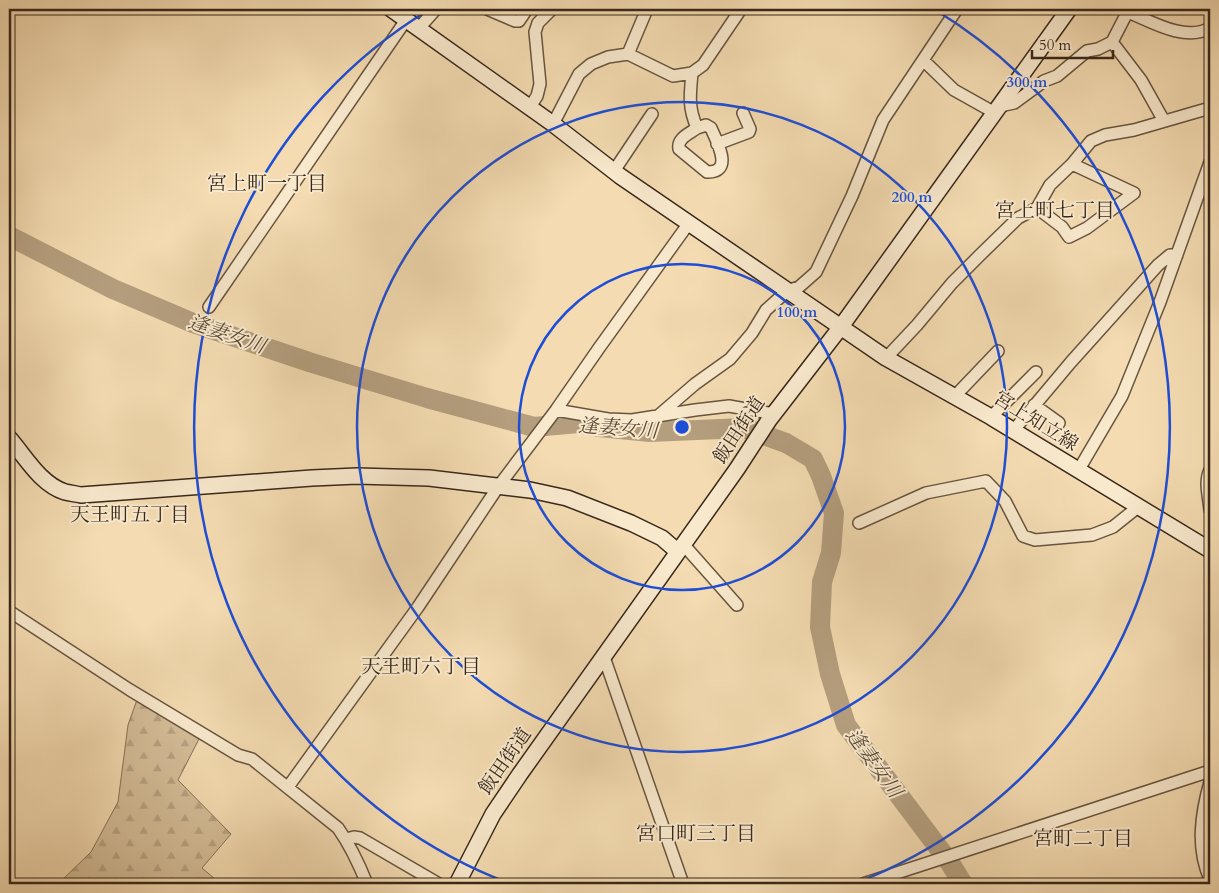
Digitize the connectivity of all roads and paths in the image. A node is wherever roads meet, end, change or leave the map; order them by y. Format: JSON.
{"nodes":[{"id":1,"x":391,"y":9,"type":"edge"},
{"id":2,"x":436,"y":9,"type":"edge"},
{"id":3,"x":487,"y":9,"type":"edge"},
{"id":4,"x":527,"y":9,"type":"edge"},
{"id":5,"x":552,"y":9,"type":"edge"},
{"id":6,"x":648,"y":9,"type":"edge"},
{"id":7,"x":741,"y":9,"type":"edge"},
{"id":8,"x":957,"y":9,"type":"edge"},
{"id":9,"x":1069,"y":9,"type":"edge"},
{"id":10,"x":1128,"y":11,"type":"edge"},
{"id":11,"x":413,"y":24,"type":"junction"},
{"id":12,"x":1210,"y":28,"type":"edge"},
{"id":13,"x":1112,"y":42,"type":"junction"},
{"id":14,"x":628,"y":54,"type":"junction"},
{"id":15,"x":924,"y":60,"type":"junction"},
{"id":16,"x":692,"y":73,"type":"junction"},
{"id":17,"x":530,"y":107,"type":"junction"},
{"id":18,"x":1210,"y":108,"type":"edge"},
{"id":19,"x":998,"y":110,"type":"junction"},
{"id":20,"x":743,"y":113,"type":"dead end"},
{"id":21,"x":652,"y":114,"type":"dead end"},
{"id":22,"x":1164,"y":121,"type":"junction"},
{"id":23,"x":553,"y":124,"type":"junction"},
{"id":24,"x":697,"y":128,"type":"junction"},
{"id":25,"x":717,"y":144,"type":"junction"},
{"id":26,"x":1210,"y":162,"type":"edge"},
{"id":27,"x":1072,"y":164,"type":"junction"},
{"id":28,"x":614,"y":171,"type":"junction"},
{"id":29,"x":1037,"y":208,"type":"junction"},
{"id":30,"x":689,"y":223,"type":"junction"},
{"id":31,"x":1177,"y":255,"type":"junction"},
{"id":32,"x":787,"y":291,"type":"junction"},
{"id":33,"x":209,"y":307,"type":"dead end"},
{"id":34,"x":840,"y":328,"type":"junction"},
{"id":35,"x":998,"y":351,"type":"dead end"},
{"id":36,"x":886,"y":358,"type":"junction"},
{"id":37,"x":1036,"y":372,"type":"dead end"},
{"id":38,"x":956,"y":396,"type":"junction"},
{"id":39,"x":1034,"y":404,"type":"junction"},
{"id":40,"x":554,"y":412,"type":"junction"},
{"id":41,"x":658,"y":416,"type":"junction"},
{"id":42,"x":772,"y":417,"type":"junction"},
{"id":43,"x":991,"y":417,"type":"junction"},
{"id":44,"x":1058,"y":423,"type":"dead end"},
{"id":45,"x":1013,"y":431,"type":"junction"},
{"id":46,"x":9,"y":438,"type":"edge"},
{"id":47,"x":1210,"y":470,"type":"edge"},
{"id":48,"x":1078,"y":471,"type":"junction"},
{"id":49,"x":498,"y":486,"type":"junction"},
{"id":50,"x":1138,"y":507,"type":"junction"},
{"id":51,"x":1210,"y":510,"type":"edge"},
{"id":52,"x":859,"y":523,"type":"dead end"},
{"id":53,"x":1209,"y":546,"type":"edge"},
{"id":54,"x":680,"y":548,"type":"junction"},
{"id":55,"x":737,"y":604,"type":"dead end"},
{"id":56,"x":9,"y":611,"type":"edge"},
{"id":57,"x":604,"y":656,"type":"junction"},
{"id":58,"x":1210,"y":771,"type":"edge"},
{"id":59,"x":1210,"y":782,"type":"edge"},
{"id":60,"x":288,"y":787,"type":"junction"},
{"id":61,"x":346,"y":839,"type":"junction"},
{"id":62,"x":1210,"y":879,"type":"edge"},
{"id":63,"x":367,"y":884,"type":"edge"},
{"id":64,"x":439,"y":884,"type":"edge"},
{"id":65,"x":457,"y":884,"type":"edge"},
{"id":66,"x":683,"y":884,"type":"edge"},
{"id":67,"x":863,"y":884,"type":"edge"}],
"edges":[{"from":1,"to":11,"type":"main road","name":"宮上知立線"},
{"from":2,"to":11,"type":"street"},
{"from":3,"to":4,"type":"street"},
{"from":5,"to":17,"type":"street"},
{"from":6,"to":14,"type":"street"},
{"from":7,"to":16,"type":"street"},
{"from":8,"to":15,"type":"street"},
{"from":9,"to":19,"type":"main road","name":"飯田街道"},
{"from":10,"to":12,"type":"street"},
{"from":10,"to":13,"type":"street"},
{"from":11,"to":17,"type":"main road","name":"宮上知立線"},
{"from":11,"to":33,"type":"street"},
{"from":13,"to":19,"type":"street"},
{"from":13,"to":22,"type":"street"},
{"from":14,"to":16,"type":"street"},
{"from":14,"to":23,"type":"street"},
{"from":15,"to":19,"type":"street"},
{"from":15,"to":32,"type":"street"},
{"from":16,"to":24,"type":"street"},
{"from":17,"to":23,"type":"main road","name":"宮上知立線"},
{"from":18,"to":22,"type":"street"},
{"from":19,"to":34,"type":"main road","name":"飯田街道"},
{"from":20,"to":25,"type":"street"},
{"from":21,"to":28,"type":"street"},
{"from":22,"to":27,"type":"street"},
{"from":23,"to":28,"type":"main road","name":"宮上知立線"},
{"from":24,"to":25,"type":"street"},
{"from":24,"to":25,"type":"street"},
{"from":26,"to":31,"type":"street"},
{"from":27,"to":29,"type":"street"},
{"from":27,"to":29,"type":"street"},
{"from":28,"to":30,"type":"main road","name":"宮上知立線"},
{"from":29,"to":36,"type":"street"},
{"from":30,"to":32,"type":"main road","name":"宮上知立線"},
{"from":30,"to":40,"type":"street"},
{"from":31,"to":39,"type":"street"},
{"from":31,"to":48,"type":"street"},
{"from":32,"to":34,"type":"main road","name":"宮上知立線"},
{"from":32,"to":41,"type":"street"},
{"from":34,"to":36,"type":"main road","name":"宮上知立線"},
{"from":34,"to":42,"type":"main road","name":"飯田街道"},
{"from":35,"to":38,"type":"street"},
{"from":36,"to":38,"type":"main road","name":"宮上知立線"},
{"from":37,"to":43,"type":"street"},
{"from":38,"to":43,"type":"main road","name":"宮上知立線"},
{"from":39,"to":44,"type":"street"},
{"from":39,"to":45,"type":"street"},
{"from":40,"to":41,"type":"street"},
{"from":40,"to":49,"type":"street"},
{"from":41,"to":42,"type":"street"},
{"from":42,"to":54,"type":"main road","name":"飯田街道"},
{"from":43,"to":45,"type":"main road","name":"宮上知立線"},
{"from":45,"to":48,"type":"main road","name":"宮上知立線"},
{"from":46,"to":49,"type":"main road"},
{"from":47,"to":51,"type":"street"},
{"from":48,"to":50,"type":"main road","name":"宮上知立線"},
{"from":49,"to":54,"type":"main road"},
{"from":49,"to":60,"type":"street"},
{"from":50,"to":52,"type":"street"},
{"from":50,"to":53,"type":"main road","name":"宮上知立線"},
{"from":54,"to":55,"type":"street"},
{"from":54,"to":57,"type":"main road","name":"飯田街道"},
{"from":56,"to":60,"type":"street"},
{"from":57,"to":65,"type":"main road","name":"飯田街道"},
{"from":57,"to":66,"type":"street"},
{"from":58,"to":67,"type":"street"},
{"from":59,"to":62,"type":"street"},
{"from":60,"to":61,"type":"street"},
{"from":61,"to":63,"type":"street"},
{"from":61,"to":64,"type":"street"}]}
